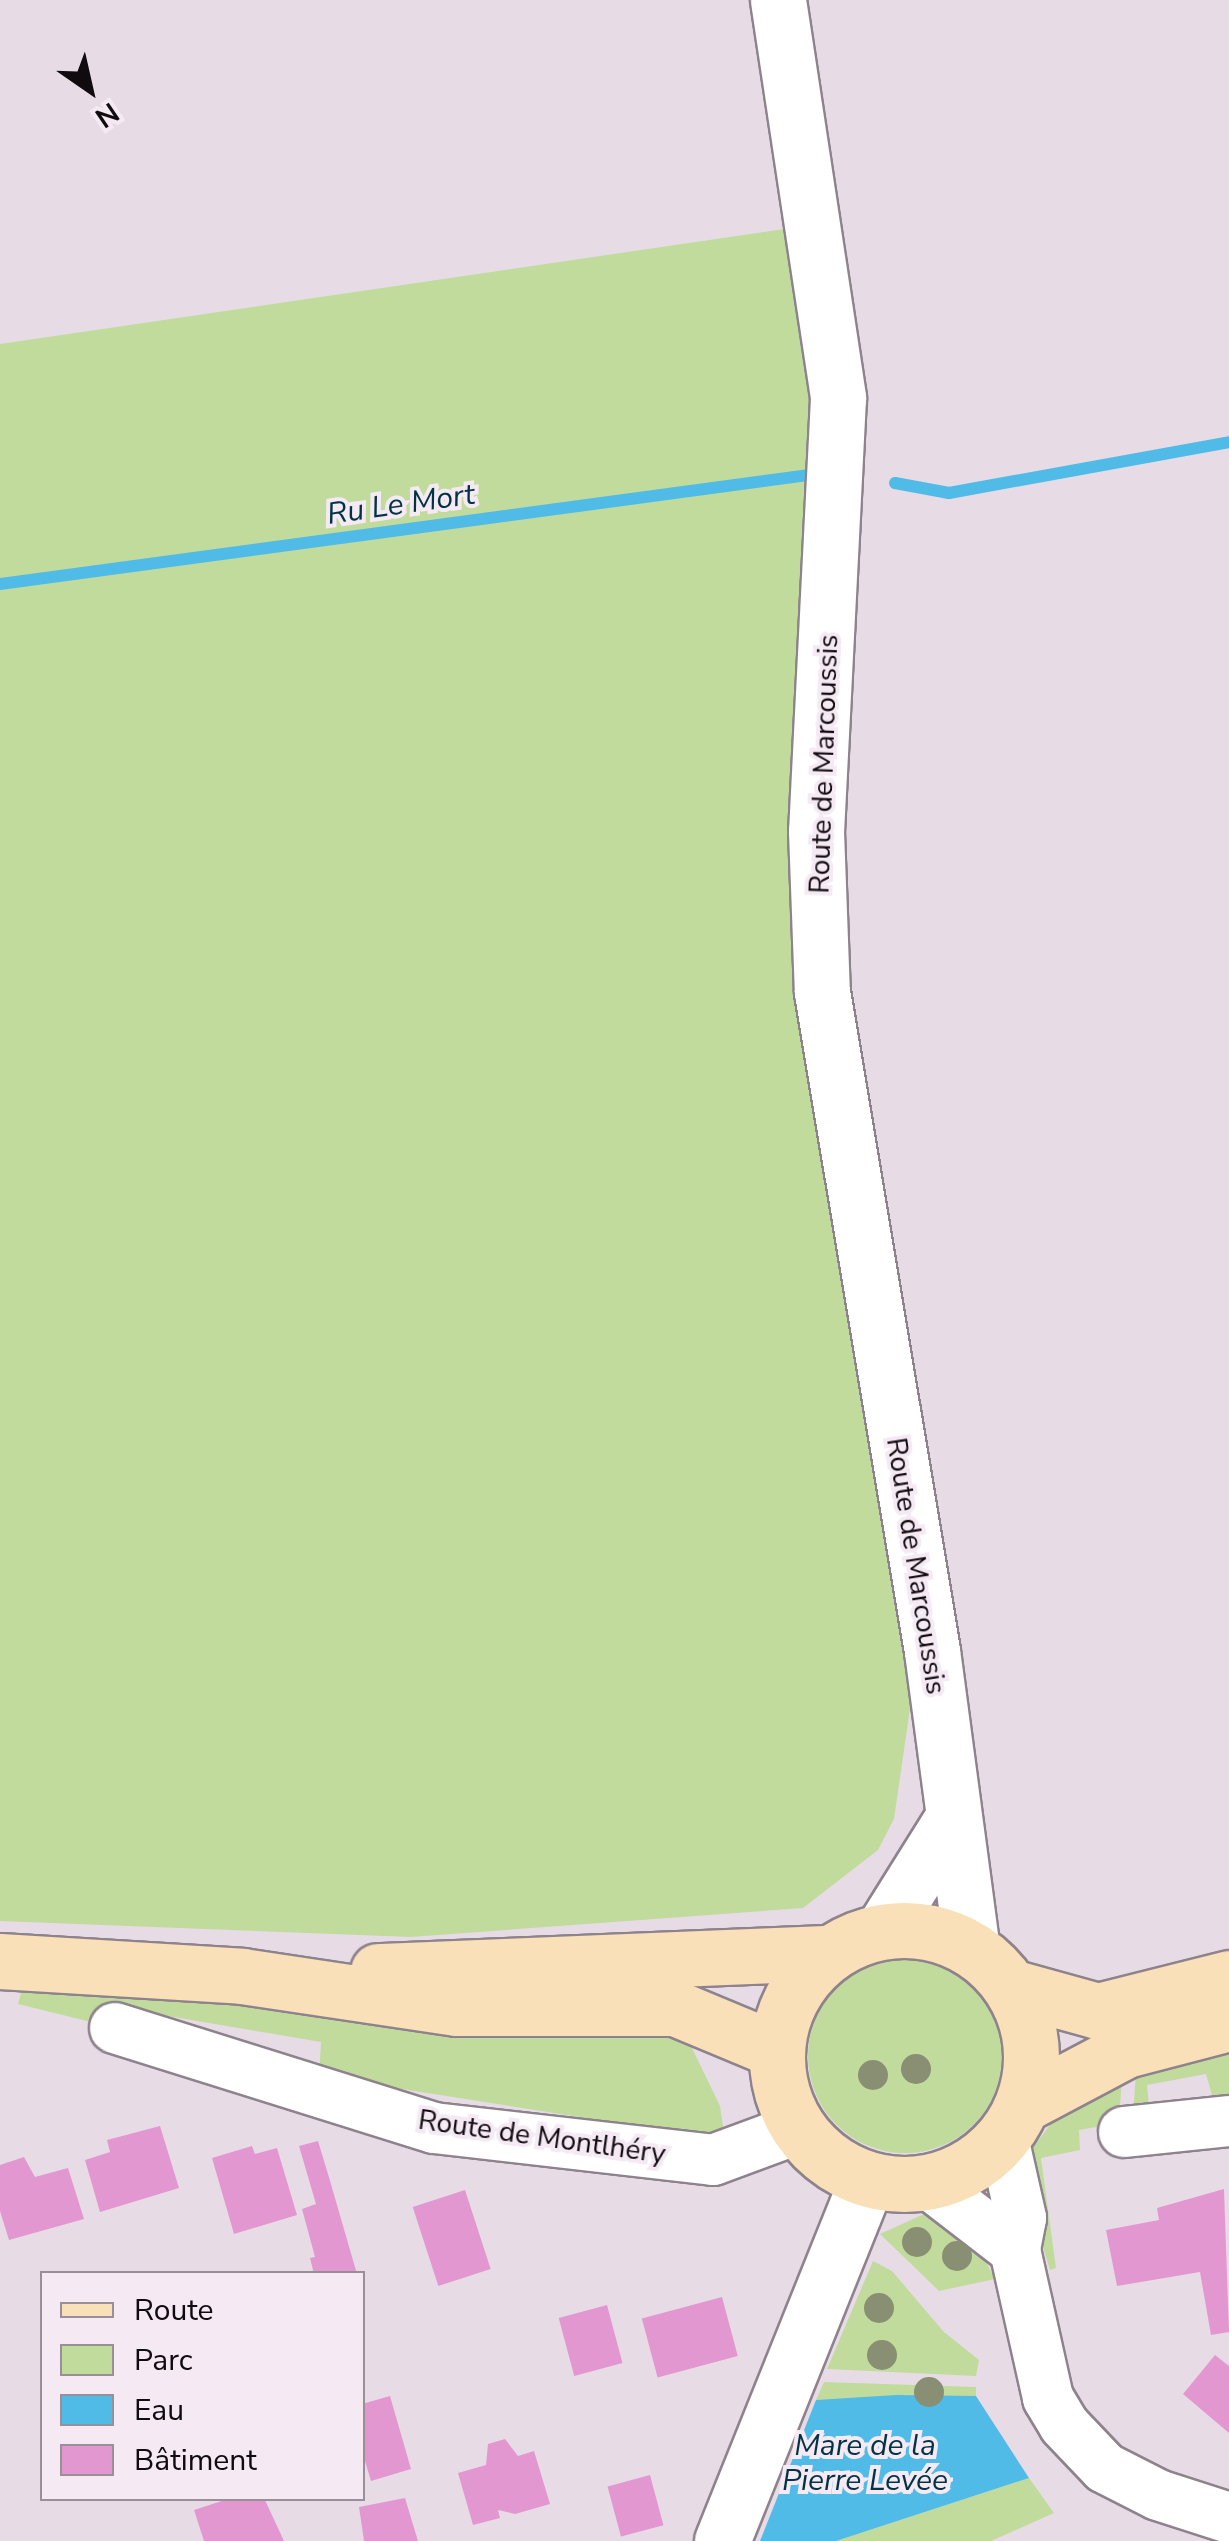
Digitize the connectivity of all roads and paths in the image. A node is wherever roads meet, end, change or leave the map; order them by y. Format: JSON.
{"nodes":[{"id":1,"x":778,"y":0,"type":"edge"},
{"id":2,"x":950,"y":1822,"type":"junction"},
{"id":3,"x":882,"y":1930,"type":"junction"},
{"id":4,"x":972,"y":1949,"type":"junction"},
{"id":5,"x":829,"y":1953,"type":"junction"},
{"id":6,"x":0,"y":1961,"type":"edge"},
{"id":7,"x":242,"y":1976,"type":"junction"},
{"id":8,"x":1011,"y":1987,"type":"junction"},
{"id":9,"x":1228,"y":2012,"type":"edge"},
{"id":10,"x":115,"y":2028,"type":"dead end"},
{"id":11,"x":776,"y":2050,"type":"junction"},
{"id":12,"x":1229,"y":2121,"type":"edge"},
{"id":13,"x":1013,"y":2122,"type":"junction"},
{"id":14,"x":797,"y":2129,"type":"junction"},
{"id":15,"x":1124,"y":2132,"type":"dead end"},
{"id":16,"x":868,"y":2180,"type":"junction"},
{"id":17,"x":928,"y":2183,"type":"junction"},
{"id":18,"x":1015,"y":2250,"type":"junction"},
{"id":19,"x":1229,"y":2518,"type":"edge"},
{"id":20,"x":722,"y":2541,"type":"edge"}],
"edges":[{"from":1,"to":2,"type":"street","name":"Route de Marcoussis"},
{"from":2,"to":3,"type":"street"},
{"from":2,"to":4,"type":"street","name":"Route de Marcoussis"},
{"from":3,"to":4,"type":"main road"},
{"from":3,"to":5,"type":"main road"},
{"from":4,"to":8,"type":"main road"},
{"from":5,"to":7,"type":"main road"},
{"from":5,"to":11,"type":"main road"},
{"from":6,"to":7,"type":"main road"},
{"from":7,"to":11,"type":"main road"},
{"from":8,"to":9,"type":"main road"},
{"from":8,"to":13,"type":"main road"},
{"from":9,"to":13,"type":"main road"},
{"from":10,"to":14,"type":"street","name":"Route de Montlhéry"},
{"from":11,"to":14,"type":"main road"},
{"from":12,"to":15,"type":"street"},
{"from":13,"to":17,"type":"main road"},
{"from":13,"to":18,"type":"street"},
{"from":14,"to":16,"type":"main road"},
{"from":16,"to":17,"type":"main road"},
{"from":16,"to":20,"type":"street"},
{"from":17,"to":18,"type":"street"},
{"from":18,"to":19,"type":"street"}]}
